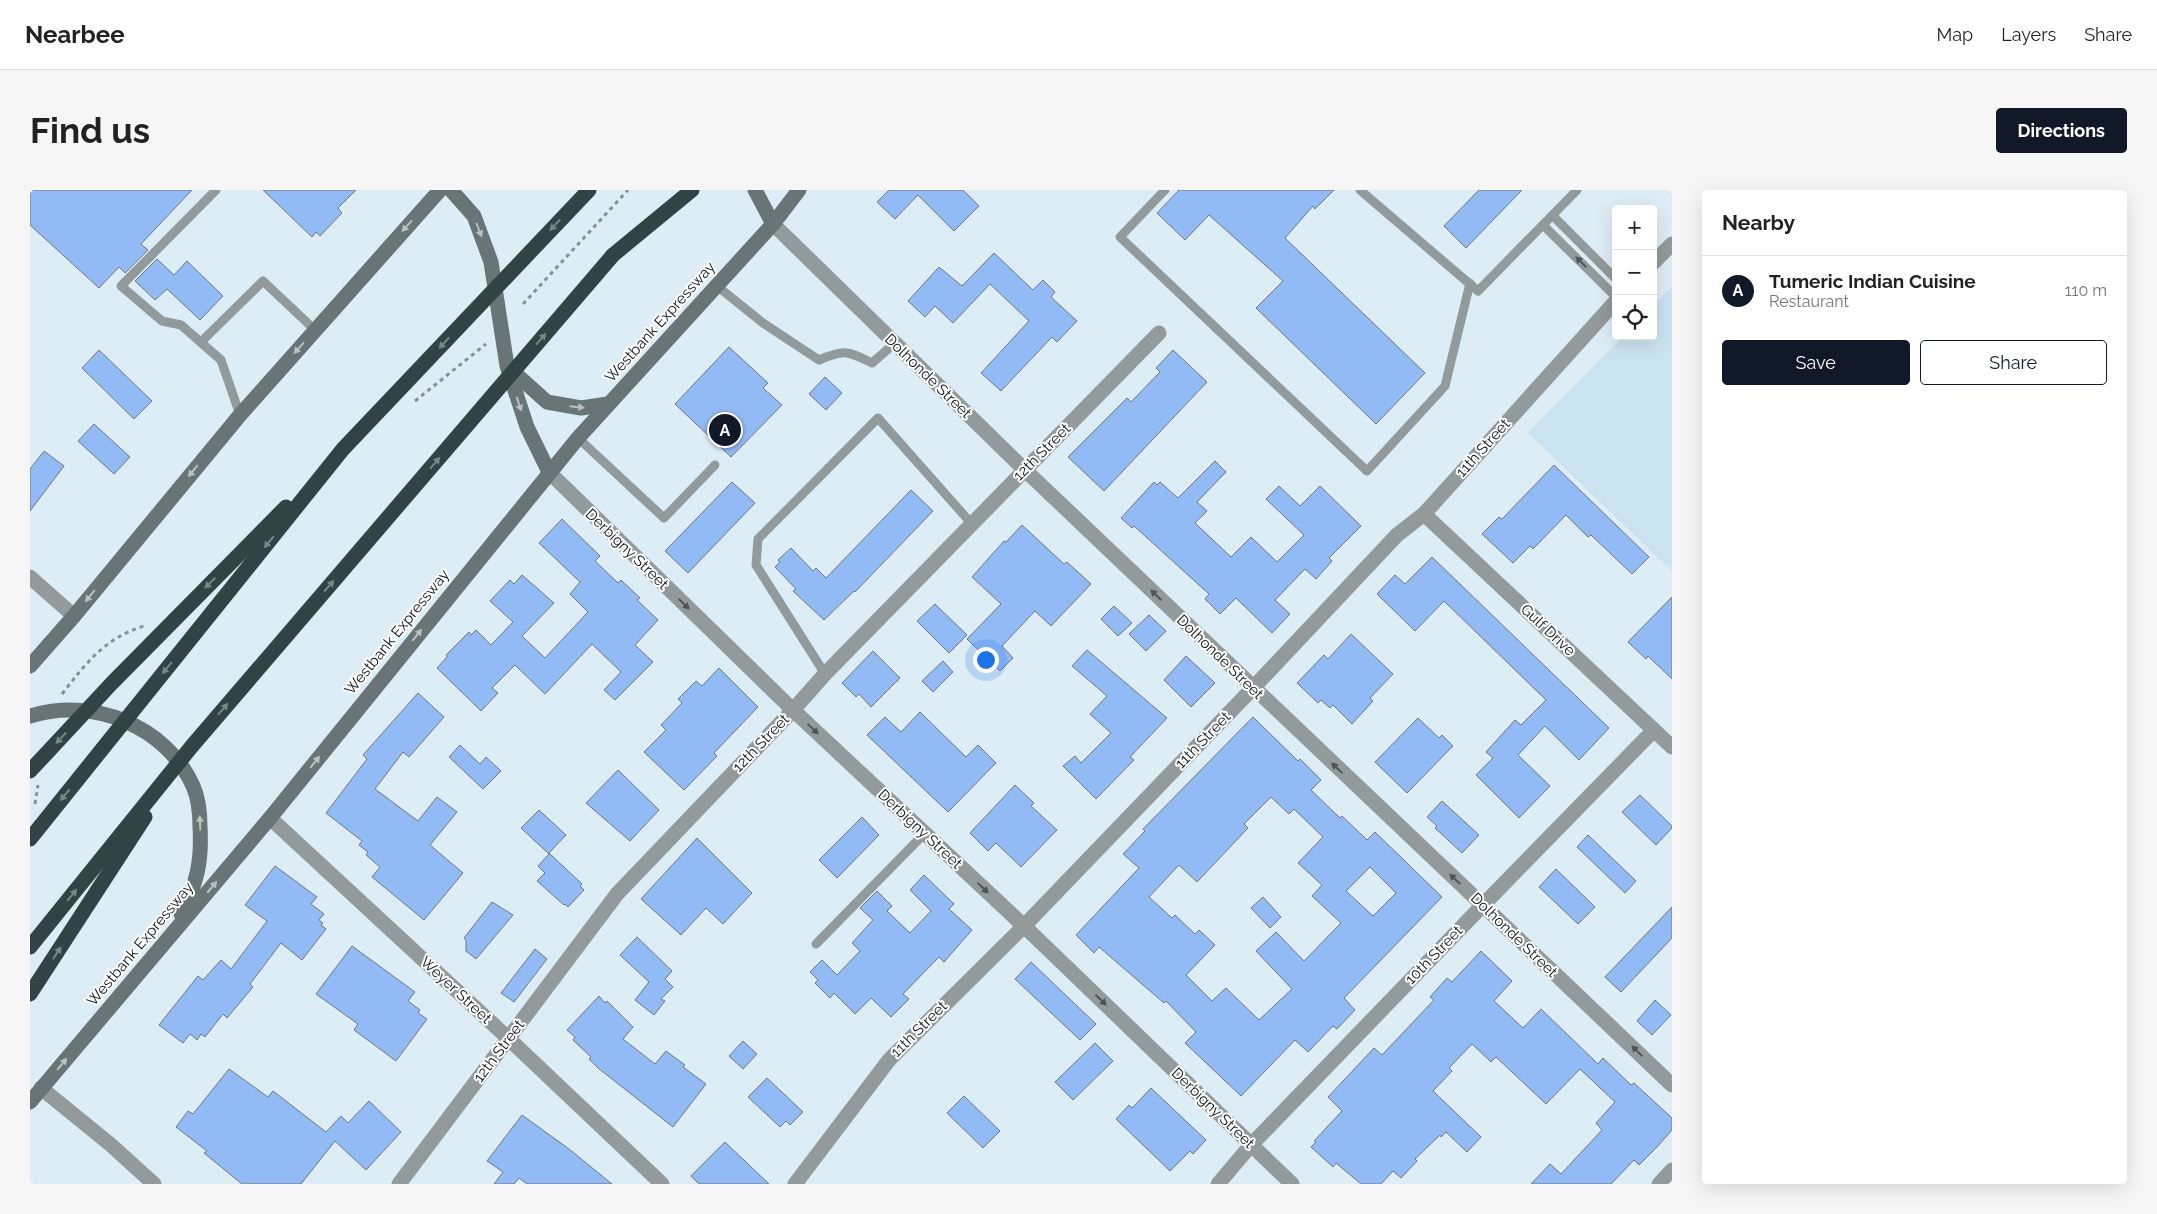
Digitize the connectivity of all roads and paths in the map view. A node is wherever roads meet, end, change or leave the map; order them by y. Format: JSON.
{"nodes":[{"id":1,"x":216,"y":190,"type":"edge"},
{"id":2,"x":440,"y":190,"type":"edge"},
{"id":3,"x":451,"y":190,"type":"edge"},
{"id":4,"x":589,"y":190,"type":"edge"},
{"id":5,"x":628,"y":190,"type":"edge"},
{"id":6,"x":676,"y":190,"type":"edge"},
{"id":7,"x":692,"y":190,"type":"edge"},
{"id":8,"x":756,"y":190,"type":"edge"},
{"id":9,"x":799,"y":190,"type":"edge"},
{"id":10,"x":1165,"y":190,"type":"edge"},
{"id":11,"x":1360,"y":190,"type":"edge"},
{"id":12,"x":1577,"y":190,"type":"edge"},
{"id":13,"x":1553,"y":216,"type":"junction"},
{"id":14,"x":773,"y":224,"type":"junction"},
{"id":15,"x":1544,"y":225,"type":"junction"},
{"id":16,"x":1672,"y":244,"type":"edge"},
{"id":17,"x":613,"y":255,"type":"junction"},
{"id":18,"x":1657,"y":259,"type":"edge"},
{"id":19,"x":1612,"y":275,"type":"edge"},
{"id":20,"x":1470,"y":283,"type":"junction"},
{"id":21,"x":717,"y":286,"type":"junction"},
{"id":22,"x":1614,"y":295,"type":"edge"},
{"id":23,"x":523,"y":304,"type":"dead end"},
{"id":24,"x":1612,"y":305,"type":"edge"},
{"id":25,"x":315,"y":330,"type":"junction"},
{"id":26,"x":1159,"y":333,"type":"dead end"},
{"id":27,"x":201,"y":342,"type":"junction"},
{"id":28,"x":895,"y":343,"type":"junction"},
{"id":29,"x":507,"y":366,"type":"junction"},
{"id":30,"x":608,"y":404,"type":"junction"},
{"id":31,"x":240,"y":415,"type":"junction"},
{"id":32,"x":578,"y":438,"type":"junction"},
{"id":33,"x":343,"y":449,"type":"junction"},
{"id":34,"x":715,"y":465,"type":"dead end"},
{"id":35,"x":1025,"y":470,"type":"junction"},
{"id":36,"x":549,"y":472,"type":"junction"},
{"id":37,"x":1424,"y":514,"type":"junction"},
{"id":38,"x":971,"y":523,"type":"junction"},
{"id":39,"x":30,"y":577,"type":"edge"},
{"id":40,"x":74,"y":616,"type":"junction"},
{"id":41,"x":30,"y":666,"type":"edge"},
{"id":42,"x":825,"y":674,"type":"junction"},
{"id":43,"x":1253,"y":688,"type":"junction"},
{"id":44,"x":793,"y":710,"type":"junction"},
{"id":45,"x":30,"y":716,"type":"edge"},
{"id":46,"x":1654,"y":730,"type":"junction"},
{"id":47,"x":192,"y":746,"type":"junction"},
{"id":48,"x":1672,"y":747,"type":"edge"},
{"id":49,"x":34,"y":774,"type":"edge"},
{"id":50,"x":34,"y":811,"type":"dead end"},
{"id":51,"x":270,"y":818,"type":"junction"},
{"id":52,"x":925,"y":833,"type":"junction"},
{"id":53,"x":30,"y":839,"type":"edge"},
{"id":54,"x":1482,"y":905,"type":"junction"},
{"id":55,"x":1024,"y":926,"type":"junction"},
{"id":56,"x":170,"y":936,"type":"junction"},
{"id":57,"x":816,"y":944,"type":"dead end"},
{"id":58,"x":30,"y":947,"type":"edge"},
{"id":59,"x":30,"y":994,"type":"edge"},
{"id":60,"x":509,"y":1039,"type":"junction"},
{"id":61,"x":1672,"y":1085,"type":"edge"},
{"id":62,"x":41,"y":1088,"type":"junction"},
{"id":63,"x":30,"y":1102,"type":"edge"},
{"id":64,"x":1251,"y":1145,"type":"junction"},
{"id":65,"x":1672,"y":1170,"type":"edge"},
{"id":66,"x":154,"y":1184,"type":"edge"},
{"id":67,"x":399,"y":1184,"type":"edge"},
{"id":68,"x":662,"y":1184,"type":"edge"},
{"id":69,"x":795,"y":1184,"type":"edge"},
{"id":70,"x":1218,"y":1184,"type":"edge"},
{"id":71,"x":1292,"y":1184,"type":"edge"},
{"id":72,"x":1659,"y":1184,"type":"edge"}],
"edges":[{"from":1,"to":27,"type":"lane"},
{"from":2,"to":25,"type":"main road","one_way":true},
{"from":3,"to":29,"type":"main road","one_way":true},
{"from":4,"to":33,"type":"highway","one_way":true,"bridge":true},
{"from":5,"to":23,"type":"path"},
{"from":6,"to":17,"type":"highway"},
{"from":7,"to":17,"type":"highway"},
{"from":8,"to":14,"type":"main road"},
{"from":9,"to":14,"type":"main road","name":"Westbank Expressway"},
{"from":10,"to":20,"type":"lane"},
{"from":11,"to":20,"type":"lane"},
{"from":12,"to":13,"type":"lane"},
{"from":13,"to":15,"type":"lane"},
{"from":13,"to":19,"type":"lane"},
{"from":14,"to":21,"type":"main road","name":"Westbank Expressway"},
{"from":14,"to":28,"type":"street","name":"Dolhonde Street"},
{"from":15,"to":20,"type":"lane"},
{"from":22,"to":15,"type":"lane","one_way":true},
{"from":16,"to":18,"type":"street"},
{"from":47,"to":17,"type":"highway","one_way":true,"bridge":true},
{"from":21,"to":28,"type":"lane"},
{"from":21,"to":30,"type":"main road","name":"Westbank Expressway"},
{"from":24,"to":37,"type":"street","name":"11th Street"},
{"from":25,"to":27,"type":"lane"},
{"from":25,"to":31,"type":"main road","one_way":true},
{"from":26,"to":35,"type":"street","name":"12th Street"},
{"from":27,"to":31,"type":"lane"},
{"from":28,"to":35,"type":"street","name":"Dolhonde Street"},
{"from":29,"to":30,"type":"main road","one_way":true},
{"from":29,"to":36,"type":"main road","one_way":true},
{"from":30,"to":32,"type":"main road","name":"Westbank Expressway"},
{"from":31,"to":40,"type":"main road","one_way":true},
{"from":32,"to":34,"type":"lane"},
{"from":32,"to":36,"type":"main road","name":"Westbank Expressway"},
{"from":33,"to":49,"type":"highway","one_way":true,"bridge":true},
{"from":33,"to":53,"type":"highway","one_way":true,"bridge":true},
{"from":35,"to":38,"type":"street","name":"12th Street"},
{"from":43,"to":35,"type":"street","name":"Dolhonde Street","one_way":true},
{"from":36,"to":44,"type":"street","name":"Derbigny Street","one_way":true},
{"from":51,"to":36,"type":"main road","name":"Westbank Expressway","one_way":true},
{"from":37,"to":43,"type":"street","name":"11th Street"},
{"from":37,"to":46,"type":"street","name":"Gulf Drive"},
{"from":38,"to":42,"type":"street","name":"12th Street"},
{"from":38,"to":42,"type":"lane"},
{"from":39,"to":40,"type":"street"},
{"from":40,"to":41,"type":"main road"},
{"from":42,"to":44,"type":"street","name":"12th Street"},
{"from":54,"to":43,"type":"street","name":"Dolhonde Street","one_way":true},
{"from":43,"to":55,"type":"street","name":"11th Street"},
{"from":44,"to":52,"type":"street","name":"Derbigny Street","one_way":true},
{"from":44,"to":60,"type":"street","name":"12th Street"},
{"from":56,"to":45,"type":"main road","one_way":true},
{"from":46,"to":48,"type":"street","name":"Gulf Drive"},
{"from":46,"to":54,"type":"street","name":"10th Street"},
{"from":58,"to":47,"type":"highway","one_way":true,"bridge":true},
{"from":59,"to":47,"type":"highway","one_way":true,"bridge":true},
{"from":49,"to":50,"type":"path"},
{"from":56,"to":51,"type":"main road","name":"Westbank Expressway","one_way":true},
{"from":51,"to":60,"type":"street","name":"Weyer Street"},
{"from":52,"to":55,"type":"street","name":"Derbigny Street","one_way":true},
{"from":52,"to":57,"type":"lane"},
{"from":61,"to":54,"type":"street","name":"Dolhonde Street","one_way":true},
{"from":54,"to":64,"type":"street","name":"10th Street"},
{"from":55,"to":64,"type":"street","name":"Derbigny Street","one_way":true},
{"from":55,"to":69,"type":"street","name":"11th Street"},
{"from":62,"to":56,"type":"main road","name":"Westbank Expressway","one_way":true},
{"from":60,"to":67,"type":"street","name":"12th Street"},
{"from":60,"to":68,"type":"street","name":"Weyer Street"},
{"from":62,"to":63,"type":"main road","name":"Westbank Expressway"},
{"from":62,"to":66,"type":"street"},
{"from":64,"to":70,"type":"street","name":"10th Street"},
{"from":64,"to":71,"type":"street","name":"Derbigny Street"},
{"from":65,"to":72,"type":"street"}]}
